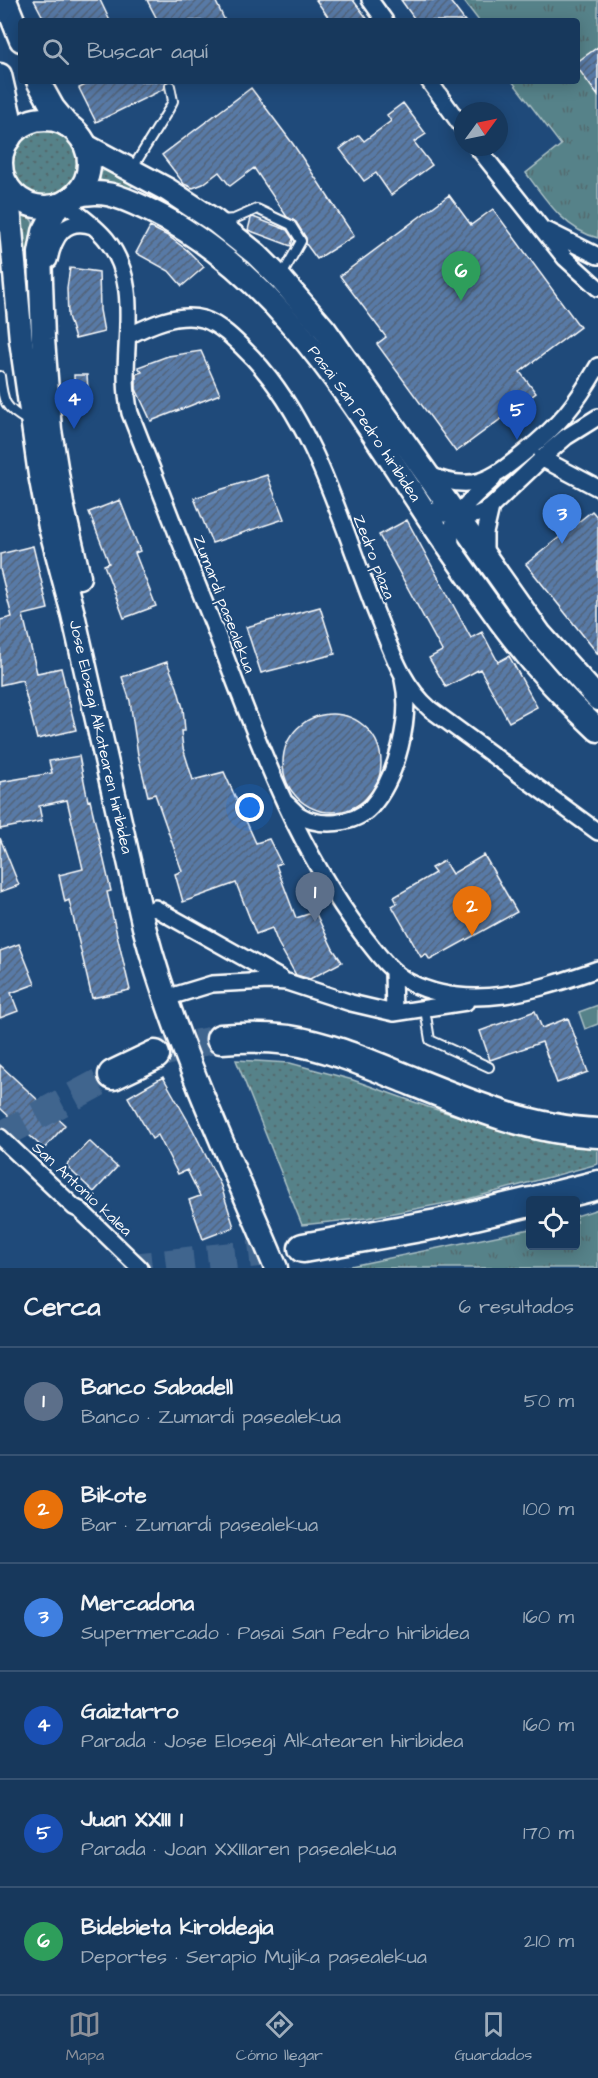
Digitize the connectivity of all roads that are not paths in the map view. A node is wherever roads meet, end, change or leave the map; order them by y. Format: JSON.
{"nodes":[{"id":1,"x":5,"y":0,"type":"edge"},
{"id":2,"x":370,"y":0,"type":"edge"},
{"id":3,"x":383,"y":18,"type":"edge"},
{"id":4,"x":18,"y":32,"type":"edge"},
{"id":5,"x":0,"y":75,"type":"edge"},
{"id":6,"x":40,"y":84,"type":"edge"},
{"id":7,"x":431,"y":84,"type":"edge"},
{"id":8,"x":170,"y":86,"type":"dead end"},
{"id":9,"x":454,"y":116,"type":"edge"},
{"id":10,"x":67,"y":125,"type":"junction"},
{"id":11,"x":9,"y":139,"type":"junction"},
{"id":12,"x":86,"y":146,"type":"junction"},
{"id":13,"x":484,"y":156,"type":"edge"},
{"id":14,"x":131,"y":170,"type":"junction"},
{"id":15,"x":7,"y":185,"type":"junction"},
{"id":16,"x":65,"y":202,"type":"junction"},
{"id":17,"x":4,"y":216,"type":"edge"},
{"id":18,"x":215,"y":221,"type":"junction"},
{"id":19,"x":93,"y":226,"type":"junction"},
{"id":20,"x":543,"y":228,"type":"junction"},
{"id":21,"x":598,"y":256,"type":"edge"},
{"id":22,"x":280,"y":278,"type":"junction"},
{"id":23,"x":598,"y":288,"type":"edge"},
{"id":24,"x":41,"y":298,"type":"junction"},
{"id":25,"x":128,"y":336,"type":"junction"},
{"id":26,"x":598,"y":366,"type":"edge"},
{"id":27,"x":0,"y":376,"type":"edge"},
{"id":28,"x":598,"y":417,"type":"edge"},
{"id":29,"x":32,"y":423,"type":"junction"},
{"id":30,"x":541,"y":458,"type":"junction"},
{"id":31,"x":426,"y":473,"type":"junction"},
{"id":32,"x":497,"y":475,"type":"junction"},
{"id":33,"x":598,"y":488,"type":"edge"},
{"id":34,"x":491,"y":507,"type":"junction"},
{"id":35,"x":422,"y":508,"type":"junction"},
{"id":36,"x":456,"y":516,"type":"junction"},
{"id":37,"x":452,"y":551,"type":"junction"},
{"id":38,"x":486,"y":561,"type":"junction"},
{"id":39,"x":402,"y":675,"type":"junction"},
{"id":40,"x":598,"y":699,"type":"edge"},
{"id":41,"x":430,"y":709,"type":"junction"},
{"id":42,"x":405,"y":721,"type":"junction"},
{"id":43,"x":598,"y":730,"type":"edge"},
{"id":44,"x":281,"y":798,"type":"junction"},
{"id":45,"x":598,"y":832,"type":"edge"},
{"id":46,"x":155,"y":908,"type":"junction"},
{"id":47,"x":598,"y":969,"type":"edge"},
{"id":48,"x":393,"y":972,"type":"junction"},
{"id":49,"x":287,"y":982,"type":"junction"},
{"id":50,"x":173,"y":996,"type":"junction"},
{"id":51,"x":489,"y":997,"type":"junction"},
{"id":52,"x":425,"y":1009,"type":"junction"},
{"id":53,"x":394,"y":1013,"type":"junction"},
{"id":54,"x":220,"y":1039,"type":"tunnel mouth"},
{"id":55,"x":155,"y":1055,"type":"tunnel mouth"},
{"id":56,"x":489,"y":1067,"type":"dead end"},
{"id":57,"x":114,"y":1075,"type":"tunnel mouth"},
{"id":58,"x":598,"y":1133,"type":"edge"},
{"id":59,"x":0,"y":1137,"type":"edge"},
{"id":60,"x":598,"y":1185,"type":"edge"},
{"id":61,"x":554,"y":1196,"type":"edge"},
{"id":62,"x":526,"y":1203,"type":"edge"},
{"id":63,"x":296,"y":1258,"type":"edge"},
{"id":64,"x":140,"y":1268,"type":"edge"},
{"id":65,"x":276,"y":1268,"type":"edge"}],
"edges":[{"from":1,"to":4,"type":"main road"},
{"from":2,"to":3,"type":"street"},
{"from":5,"to":11,"type":"main road"},
{"from":6,"to":10,"type":"main road"},
{"from":7,"to":9,"type":"street"},
{"from":8,"to":14,"type":"lane"},
{"from":10,"to":11,"type":"main road"},
{"from":10,"to":12,"type":"main road"},
{"from":11,"to":15,"type":"main road"},
{"from":12,"to":14,"type":"main road","name":"Pasai San Pedro hiribidea"},
{"from":12,"to":16,"type":"main road"},
{"from":13,"to":20,"type":"street"},
{"from":14,"to":18,"type":"main road","name":"Pasai San Pedro hiribidea"},
{"from":15,"to":16,"type":"main road"},
{"from":15,"to":17,"type":"main road","name":"Jose Elosegi Alkatearen hiribidea"},
{"from":16,"to":19,"type":"street","name":"Zumardi pasealekua"},
{"from":16,"to":24,"type":"main road","name":"Jose Elosegi Alkatearen hiribidea"},
{"from":16,"to":35,"type":"main road","name":"Pasai San Pedro hiribidea"},
{"from":17,"to":29,"type":"main road","name":"Jose Elosegi Alkatearen hiribidea"},
{"from":18,"to":22,"type":"main road","name":"Pasai San Pedro hiribidea"},
{"from":18,"to":22,"type":"lane"},
{"from":19,"to":24,"type":"street"},
{"from":19,"to":25,"type":"street","name":"Zumardi pasealekua"},
{"from":20,"to":21,"type":"street"},
{"from":20,"to":23,"type":"street"},
{"from":22,"to":31,"type":"main road","name":"Pasai San Pedro hiribidea"},
{"from":24,"to":46,"type":"main road","name":"Jose Elosegi Alkatearen hiribidea"},
{"from":25,"to":39,"type":"street","name":"Zedro plaza"},
{"from":25,"to":44,"type":"street","name":"Zumardi pasealekua"},
{"from":26,"to":32,"type":"street"},
{"from":27,"to":29,"type":"lane"},
{"from":28,"to":30,"type":"street"},
{"from":29,"to":50,"type":"main road","name":"Jose Elosegi Alkatearen hiribidea"},
{"from":30,"to":33,"type":"street"},
{"from":30,"to":34,"type":"street"},
{"from":31,"to":32,"type":"street"},
{"from":31,"to":36,"type":"main road","name":"Pasai San Pedro hiribidea"},
{"from":32,"to":36,"type":"street"},
{"from":34,"to":36,"type":"street"},
{"from":34,"to":38,"type":"street"},
{"from":35,"to":36,"type":"street"},
{"from":35,"to":37,"type":"main road","name":"Pasai San Pedro hiribidea"},
{"from":36,"to":37,"type":"street"},
{"from":36,"to":38,"type":"main road","name":"Pasai San Pedro hiribidea"},
{"from":37,"to":43,"type":"main road","name":"Pasai San Pedro hiribidea"},
{"from":38,"to":40,"type":"main road","name":"Pasai San Pedro hiribidea"},
{"from":39,"to":41,"type":"street","name":"Zedro plaza"},
{"from":39,"to":42,"type":"street"},
{"from":41,"to":42,"type":"street"},
{"from":41,"to":45,"type":"street","name":"Zedro plaza"},
{"from":42,"to":44,"type":"street"},
{"from":44,"to":48,"type":"street","name":"Zumardi pasealekua"},
{"from":46,"to":49,"type":"street","name":"Zumardi pasealekua"},
{"from":46,"to":50,"type":"main road","name":"Jose Elosegi Alkatearen hiribidea"},
{"from":47,"to":51,"type":"street","name":"Zumardi pasealekua"},
{"from":48,"to":51,"type":"street","name":"Zumardi pasealekua"},
{"from":48,"to":53,"type":"street"},
{"from":49,"to":50,"type":"street","name":"Zumardi pasealekua"},
{"from":49,"to":53,"type":"street","name":"Zumardi pasealekua"},
{"from":50,"to":63,"type":"main road","name":"Jose Elosegi Alkatearen hiribidea"},
{"from":50,"to":65,"type":"main road","name":"Jose Elosegi Alkatearen hiribidea"},
{"from":51,"to":52,"type":"street","name":"Zumardi pasealekua"},
{"from":52,"to":53,"type":"street","name":"Zumardi pasealekua"},
{"from":52,"to":56,"type":"lane"},
{"from":54,"to":58,"type":"highway"},
{"from":55,"to":57,"type":"highway"},
{"from":59,"to":64,"type":"street","name":"San Antonio kalea"},
{"from":60,"to":61,"type":"highway"},
{"from":62,"to":63,"type":"highway"}]}
